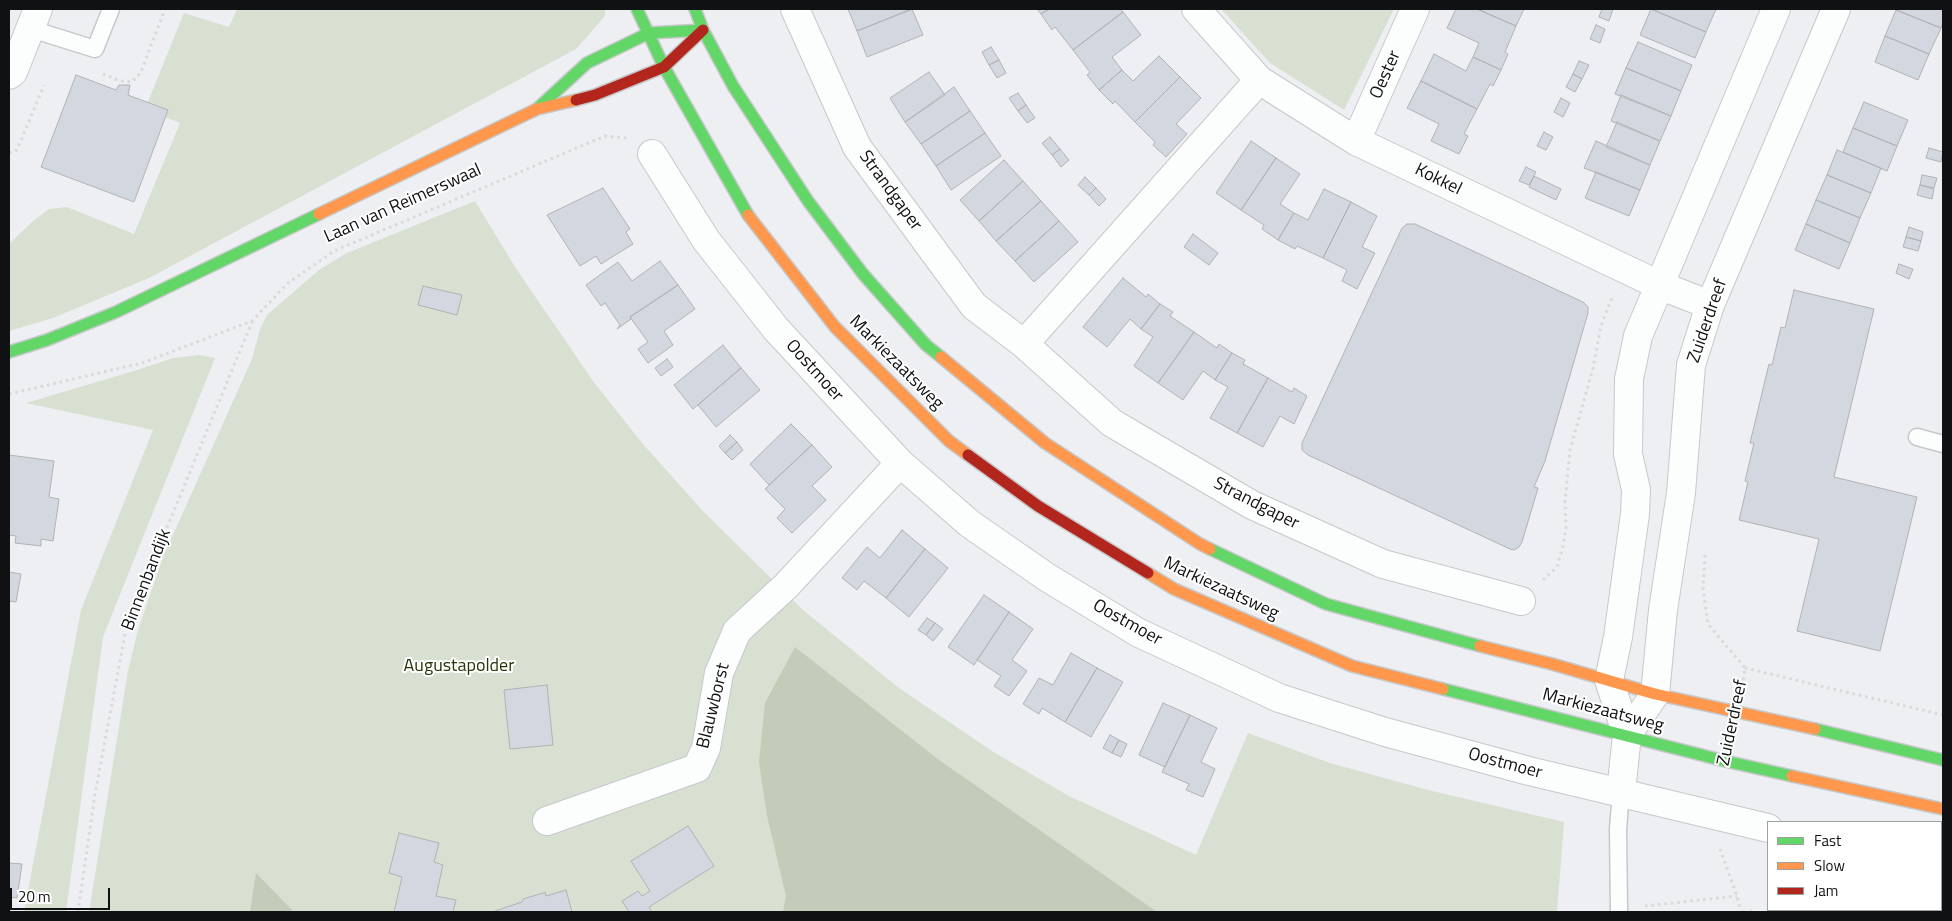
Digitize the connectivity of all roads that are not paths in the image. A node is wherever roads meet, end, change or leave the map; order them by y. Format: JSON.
{"nodes":[{"id":1,"x":111,"y":9,"type":"edge"},
{"id":2,"x":637,"y":9,"type":"edge"},
{"id":3,"x":695,"y":9,"type":"edge"},
{"id":4,"x":795,"y":9,"type":"edge"},
{"id":5,"x":1196,"y":9,"type":"edge"},
{"id":6,"x":1415,"y":9,"type":"edge"},
{"id":7,"x":1776,"y":9,"type":"edge"},
{"id":8,"x":1836,"y":9,"type":"edge"},
{"id":9,"x":35,"y":19,"type":"edge"},
{"id":10,"x":703,"y":30,"type":"junction"},
{"id":11,"x":649,"y":33,"type":"junction"},
{"id":12,"x":664,"y":66,"type":"junction"},
{"id":13,"x":9,"y":75,"type":"edge"},
{"id":14,"x":1259,"y":80,"type":"junction"},
{"id":15,"x":537,"y":109,"type":"junction"},
{"id":16,"x":1356,"y":141,"type":"junction"},
{"id":17,"x":652,"y":154,"type":"road end"},
{"id":18,"x":1659,"y":285,"type":"junction"},
{"id":19,"x":1710,"y":305,"type":"junction"},
{"id":20,"x":1024,"y":344,"type":"junction"},
{"id":21,"x":9,"y":352,"type":"edge"},
{"id":22,"x":1917,"y":437,"type":"dead end"},
{"id":23,"x":1943,"y":444,"type":"edge"},
{"id":24,"x":900,"y":463,"type":"junction"},
{"id":25,"x":1521,"y":601,"type":"road end"},
{"id":26,"x":1609,"y":680,"type":"junction"},
{"id":27,"x":1655,"y":694,"type":"junction"},
{"id":28,"x":1627,"y":735,"type":"junction"},
{"id":29,"x":1943,"y":760,"type":"edge"},
{"id":30,"x":1621,"y":792,"type":"junction"},
{"id":31,"x":1943,"y":809,"type":"edge"},
{"id":32,"x":547,"y":821,"type":"dead end"},
{"id":33,"x":1767,"y":828,"type":"edge"},
{"id":34,"x":1619,"y":910,"type":"edge"}],
"edges":[{"from":1,"to":9,"type":"lane"},
{"from":2,"to":11,"type":"main road","name":"Markiezaatsweg"},
{"from":3,"to":10,"type":"main road","name":"Markiezaatsweg"},
{"from":4,"to":20,"type":"street","name":"Strandgaper"},
{"from":5,"to":14,"type":"street","name":"Kokkel"},
{"from":6,"to":16,"type":"street","name":"Oester"},
{"from":7,"to":18,"type":"street","name":"Zuiderdreef"},
{"from":8,"to":19,"type":"street","name":"Zuiderdreef"},
{"from":9,"to":13,"type":"street"},
{"from":10,"to":11,"type":"main road","name":"Laan van Reimerswaal"},
{"from":10,"to":12,"type":"main road","name":"Laan van Reimerswaal"},
{"from":10,"to":26,"type":"main road","name":"Markiezaatsweg"},
{"from":11,"to":12,"type":"main road","name":"Markiezaatsweg"},
{"from":11,"to":15,"type":"main road","name":"Laan van Reimerswaal"},
{"from":12,"to":15,"type":"main road","name":"Laan van Reimerswaal"},
{"from":12,"to":28,"type":"main road","name":"Markiezaatsweg"},
{"from":14,"to":16,"type":"street","name":"Kokkel"},
{"from":14,"to":20,"type":"street"},
{"from":15,"to":21,"type":"main road","name":"Laan van Reimerswaal"},
{"from":16,"to":18,"type":"street","name":"Kokkel"},
{"from":17,"to":24,"type":"street","name":"Oostmoer"},
{"from":18,"to":19,"type":"street","name":"Kokkel"},
{"from":18,"to":26,"type":"street","name":"Zuiderdreef"},
{"from":19,"to":27,"type":"street","name":"Zuiderdreef"},
{"from":20,"to":25,"type":"street","name":"Strandgaper"},
{"from":22,"to":23,"type":"lane"},
{"from":24,"to":30,"type":"street","name":"Oostmoer"},
{"from":24,"to":32,"type":"street","name":"Blauwborst"},
{"from":26,"to":27,"type":"main road","name":"Markiezaatsweg"},
{"from":26,"to":28,"type":"street","name":"Zuiderdreef"},
{"from":27,"to":28,"type":"street","name":"Zuiderdreef"},
{"from":27,"to":29,"type":"main road","name":"Markiezaatsweg"},
{"from":28,"to":30,"type":"street","name":"Zuiderdreef"},
{"from":28,"to":31,"type":"main road","name":"Markiezaatsweg"},
{"from":30,"to":33,"type":"street","name":"Oostmoer"},
{"from":30,"to":34,"type":"lane"}]}
